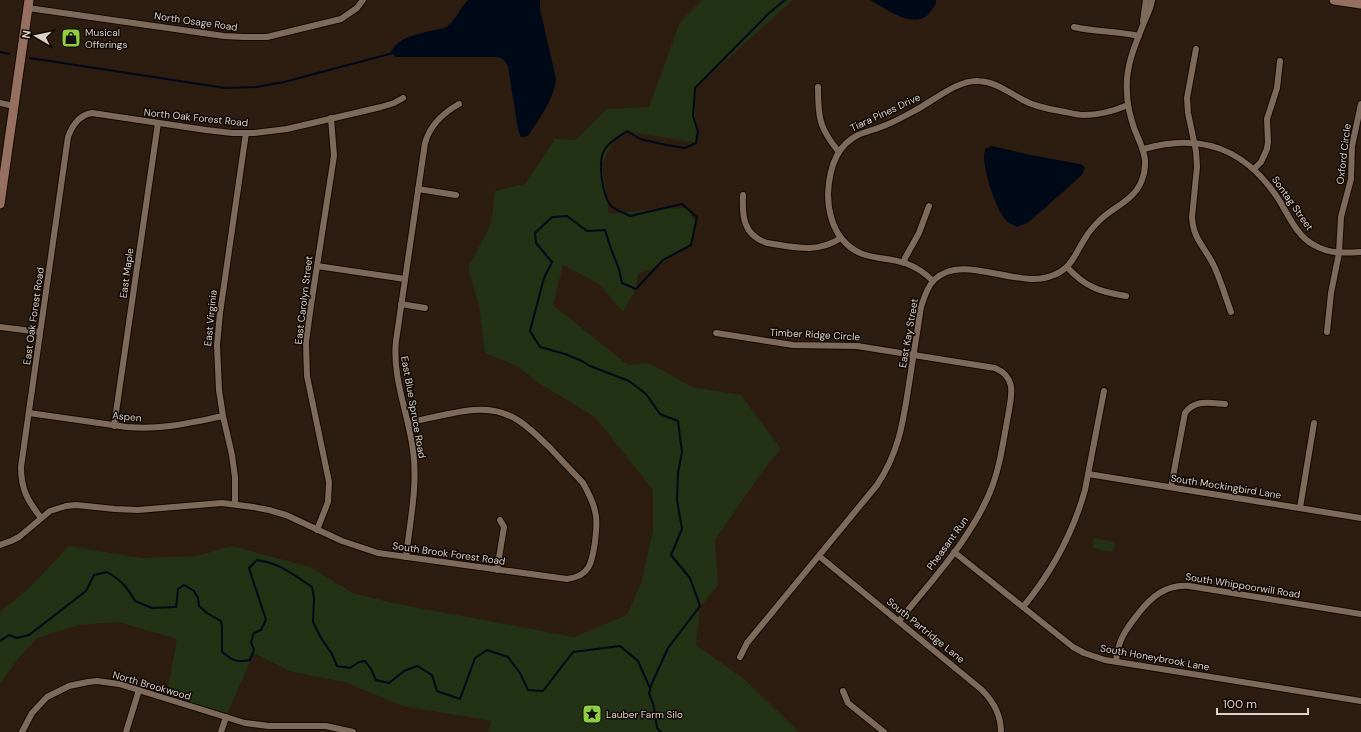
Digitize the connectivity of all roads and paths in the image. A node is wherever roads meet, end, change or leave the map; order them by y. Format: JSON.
{"nodes":[{"id":1,"x":363,"y":0,"type":"edge"},
{"id":2,"x":1146,"y":0,"type":"edge"},
{"id":3,"x":1152,"y":0,"type":"edge"},
{"id":4,"x":1334,"y":0,"type":"edge"},
{"id":5,"x":29,"y":4,"type":"edge"},
{"id":6,"x":1361,"y":4,"type":"edge"},
{"id":7,"x":1074,"y":27,"type":"dead end"},
{"id":8,"x":1142,"y":27,"type":"junction"},
{"id":9,"x":1139,"y":36,"type":"junction"},
{"id":10,"x":1196,"y":49,"type":"dead end"},
{"id":11,"x":1280,"y":61,"type":"dead end"},
{"id":12,"x":818,"y":87,"type":"dead end"},
{"id":13,"x":402,"y":98,"type":"dead end"},
{"id":14,"x":0,"y":104,"type":"edge"},
{"id":15,"x":459,"y":104,"type":"dead end"},
{"id":16,"x":1361,"y":104,"type":"edge"},
{"id":17,"x":1128,"y":105,"type":"junction"},
{"id":18,"x":14,"y":106,"type":"junction"},
{"id":19,"x":83,"y":116,"type":"joint"},
{"id":20,"x":331,"y":118,"type":"junction"},
{"id":21,"x":158,"y":123,"type":"junction"},
{"id":22,"x":246,"y":133,"type":"junction"},
{"id":23,"x":1194,"y":143,"type":"junction"},
{"id":24,"x":1144,"y":149,"type":"junction"},
{"id":25,"x":838,"y":152,"type":"junction"},
{"id":26,"x":1254,"y":170,"type":"junction"},
{"id":27,"x":418,"y":189,"type":"junction"},
{"id":28,"x":743,"y":194,"type":"dead end"},
{"id":29,"x":456,"y":195,"type":"dead end"},
{"id":30,"x":0,"y":204,"type":"edge"},
{"id":31,"x":929,"y":206,"type":"dead end"},
{"id":32,"x":841,"y":238,"type":"junction"},
{"id":33,"x":1361,"y":252,"type":"edge"},
{"id":34,"x":1339,"y":253,"type":"junction"},
{"id":35,"x":904,"y":263,"type":"junction"},
{"id":36,"x":317,"y":266,"type":"junction"},
{"id":37,"x":1067,"y":267,"type":"junction"},
{"id":38,"x":405,"y":279,"type":"junction"},
{"id":39,"x":933,"y":281,"type":"junction"},
{"id":40,"x":1126,"y":296,"type":"dead end"},
{"id":41,"x":402,"y":304,"type":"junction"},
{"id":42,"x":425,"y":308,"type":"dead end"},
{"id":43,"x":1231,"y":312,"type":"dead end"},
{"id":44,"x":0,"y":327,"type":"edge"},
{"id":45,"x":40,"y":332,"type":"junction"},
{"id":46,"x":1327,"y":332,"type":"dead end"},
{"id":47,"x":716,"y":333,"type":"dead end"},
{"id":48,"x":914,"y":355,"type":"junction"},
{"id":49,"x":1006,"y":375,"type":"joint"},
{"id":50,"x":1104,"y":391,"type":"dead end"},
{"id":51,"x":1225,"y":404,"type":"dead end"},
{"id":52,"x":29,"y":413,"type":"junction"},
{"id":53,"x":223,"y":416,"type":"junction"},
{"id":54,"x":408,"y":422,"type":"junction"},
{"id":55,"x":1314,"y":423,"type":"dead end"},
{"id":56,"x":114,"y":426,"type":"junction"},
{"id":57,"x":1088,"y":474,"type":"junction"},
{"id":58,"x":1171,"y":487,"type":"junction"},
{"id":59,"x":235,"y":504,"type":"junction"},
{"id":60,"x":1300,"y":508,"type":"junction"},
{"id":61,"x":41,"y":518,"type":"junction"},
{"id":62,"x":1361,"y":518,"type":"edge"},
{"id":63,"x":500,"y":520,"type":"dead end"},
{"id":64,"x":318,"y":530,"type":"junction"},
{"id":65,"x":0,"y":545,"type":"edge"},
{"id":66,"x":954,"y":552,"type":"junction"},
{"id":67,"x":819,"y":556,"type":"junction"},
{"id":68,"x":406,"y":557,"type":"junction"},
{"id":69,"x":497,"y":570,"type":"junction"},
{"id":70,"x":1023,"y":608,"type":"junction"},
{"id":71,"x":1361,"y":614,"type":"edge"},
{"id":72,"x":899,"y":621,"type":"junction"},
{"id":73,"x":740,"y":658,"type":"dead end"},
{"id":74,"x":1116,"y":661,"type":"junction"},
{"id":75,"x":139,"y":690,"type":"junction"},
{"id":76,"x":843,"y":691,"type":"dead end"},
{"id":77,"x":1361,"y":701,"type":"edge"},
{"id":78,"x":226,"y":718,"type":"junction"},
{"id":79,"x":297,"y":729,"type":"edge"},
{"id":80,"x":22,"y":732,"type":"edge"},
{"id":81,"x":126,"y":732,"type":"edge"},
{"id":82,"x":221,"y":732,"type":"edge"},
{"id":83,"x":353,"y":732,"type":"edge"},
{"id":84,"x":884,"y":732,"type":"edge"},
{"id":85,"x":1001,"y":732,"type":"edge"}],
"edges":[{"from":1,"to":5,"type":"street","name":"North Osage Road"},
{"from":2,"to":8,"type":"street"},
{"from":3,"to":8,"type":"street"},
{"from":4,"to":6,"type":"main road"},
{"from":5,"to":18,"type":"main road"},
{"from":7,"to":9,"type":"street"},
{"from":8,"to":9,"type":"street"},
{"from":9,"to":17,"type":"street"},
{"from":10,"to":23,"type":"street"},
{"from":11,"to":26,"type":"street"},
{"from":12,"to":25,"type":"street"},
{"from":13,"to":20,"type":"street","name":"North Oak Forest Road"},
{"from":14,"to":18,"type":"street"},
{"from":15,"to":27,"type":"street","name":"East Blue Spruce Road"},
{"from":16,"to":34,"type":"street","name":"Oxford Circle"},
{"from":17,"to":24,"type":"street"},
{"from":17,"to":25,"type":"street","name":"Tiara Pines Drive"},
{"from":18,"to":30,"type":"main road"},
{"from":19,"to":21,"type":"street","name":"North Oak Forest Road"},
{"from":19,"to":45,"type":"street","name":"East Oak Forest Road"},
{"from":20,"to":22,"type":"street","name":"North Oak Forest Road"},
{"from":20,"to":36,"type":"street","name":"East Carolyn Street"},
{"from":21,"to":22,"type":"street","name":"North Oak Forest Road"},
{"from":21,"to":56,"type":"street","name":"East Maple"},
{"from":22,"to":53,"type":"street","name":"East Virginia"},
{"from":23,"to":24,"type":"street","name":"Sontag Street"},
{"from":23,"to":26,"type":"street","name":"Sontag Street"},
{"from":23,"to":43,"type":"street"},
{"from":24,"to":37,"type":"street"},
{"from":25,"to":32,"type":"street","name":"Tiara Pines Drive"},
{"from":26,"to":34,"type":"street","name":"Sontag Street"},
{"from":27,"to":29,"type":"street"},
{"from":27,"to":38,"type":"street","name":"East Blue Spruce Road"},
{"from":28,"to":32,"type":"street"},
{"from":31,"to":35,"type":"street"},
{"from":32,"to":35,"type":"street","name":"Tiara Pines Drive"},
{"from":33,"to":34,"type":"street","name":"Sontag Street"},
{"from":34,"to":46,"type":"street","name":"Oxford Circle"},
{"from":35,"to":39,"type":"street","name":"Tiara Pines Drive"},
{"from":36,"to":38,"type":"street"},
{"from":36,"to":64,"type":"street","name":"East Carolyn Street"},
{"from":37,"to":39,"type":"street"},
{"from":37,"to":40,"type":"street"},
{"from":38,"to":41,"type":"street","name":"East Blue Spruce Road"},
{"from":39,"to":48,"type":"street","name":"East Kay Street"},
{"from":41,"to":42,"type":"street"},
{"from":41,"to":54,"type":"street","name":"East Blue Spruce Road"},
{"from":44,"to":45,"type":"street"},
{"from":45,"to":52,"type":"street","name":"East Oak Forest Road"},
{"from":47,"to":48,"type":"street","name":"Timber Ridge Circle"},
{"from":48,"to":49,"type":"street","name":"Timber Ridge Circle"},
{"from":48,"to":67,"type":"street","name":"East Kay Street"},
{"from":49,"to":66,"type":"street","name":"Pheasant Run"},
{"from":50,"to":57,"type":"street"},
{"from":51,"to":58,"type":"street"},
{"from":52,"to":56,"type":"street","name":"Aspen"},
{"from":52,"to":61,"type":"street","name":"East Oak Forest Road"},
{"from":53,"to":56,"type":"street","name":"Aspen"},
{"from":53,"to":59,"type":"street","name":"East Virginia"},
{"from":54,"to":68,"type":"street","name":"East Blue Spruce Road"},
{"from":54,"to":69,"type":"street","name":"South Brook Forest Road"},
{"from":55,"to":60,"type":"street"},
{"from":57,"to":58,"type":"street","name":"South Mockingbird Lane"},
{"from":57,"to":70,"type":"street"},
{"from":58,"to":60,"type":"street","name":"South Mockingbird Lane"},
{"from":59,"to":61,"type":"street","name":"South Brook Forest Road"},
{"from":59,"to":64,"type":"street","name":"South Brook Forest Road"},
{"from":60,"to":62,"type":"street","name":"South Mockingbird Lane"},
{"from":61,"to":65,"type":"street","name":"South Brook Forest Road"},
{"from":63,"to":69,"type":"street"},
{"from":64,"to":68,"type":"street","name":"South Brook Forest Road"},
{"from":66,"to":70,"type":"street","name":"South Honeybrook Lane"},
{"from":66,"to":72,"type":"street","name":"Pheasant Run"},
{"from":67,"to":72,"type":"street","name":"South Partridge Lane"},
{"from":67,"to":73,"type":"street","name":"East Kay Street"},
{"from":68,"to":69,"type":"street","name":"South Brook Forest Road"},
{"from":70,"to":74,"type":"street","name":"South Honeybrook Lane"},
{"from":71,"to":74,"type":"street","name":"South Whippoorwill Road"},
{"from":72,"to":85,"type":"street","name":"South Partridge Lane"},
{"from":74,"to":77,"type":"street","name":"South Honeybrook Lane"},
{"from":75,"to":78,"type":"street","name":"North Brookwood"},
{"from":75,"to":80,"type":"street","name":"North Brookwood"},
{"from":75,"to":81,"type":"street"},
{"from":76,"to":84,"type":"street"},
{"from":78,"to":79,"type":"street","name":"North Brookwood"},
{"from":78,"to":82,"type":"street"},
{"from":79,"to":83,"type":"street","name":"North Brookwood"}]}
